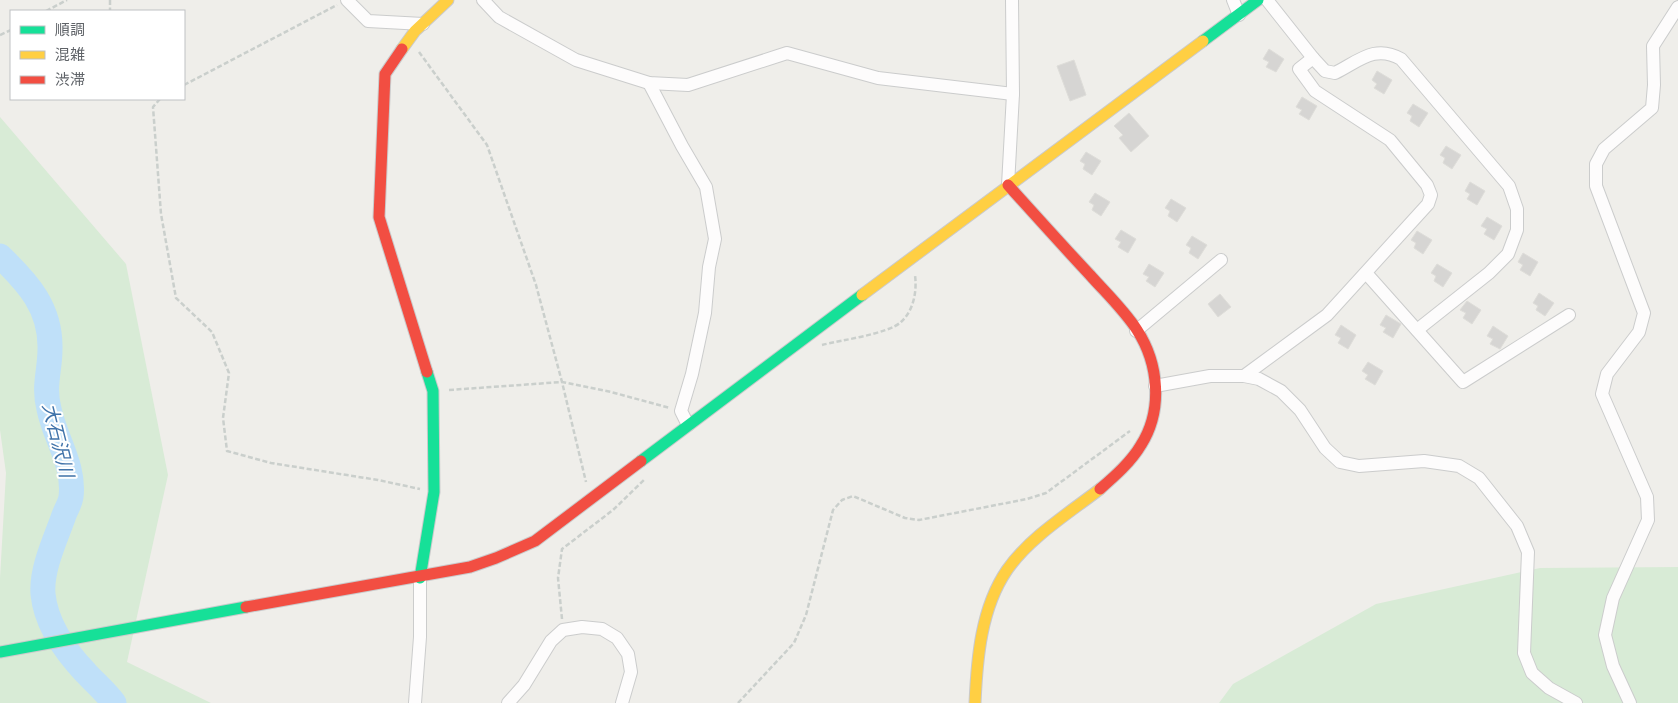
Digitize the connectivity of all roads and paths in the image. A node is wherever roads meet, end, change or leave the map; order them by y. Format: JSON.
{"nodes":[{"id":1,"x":67,"y":0,"type":"edge"},
{"id":2,"x":347,"y":0,"type":"edge"},
{"id":3,"x":448,"y":0,"type":"edge"},
{"id":4,"x":483,"y":0,"type":"edge"},
{"id":5,"x":1012,"y":0,"type":"edge"},
{"id":6,"x":1233,"y":0,"type":"edge"},
{"id":7,"x":1258,"y":0,"type":"edge"},
{"id":8,"x":1267,"y":0,"type":"edge"},
{"id":9,"x":1678,"y":7,"type":"edge"},
{"id":10,"x":48,"y":10,"type":"edge"},
{"id":11,"x":1239,"y":15,"type":"junction"},
{"id":12,"x":423,"y":24,"type":"junction"},
{"id":13,"x":409,"y":39,"type":"junction"},
{"id":14,"x":1312,"y":58,"type":"junction"},
{"id":15,"x":649,"y":83,"type":"junction"},
{"id":16,"x":185,"y":84,"type":"edge"},
{"id":17,"x":1013,"y":94,"type":"junction"},
{"id":18,"x":159,"y":100,"type":"edge"},
{"id":19,"x":1008,"y":185,"type":"junction"},
{"id":20,"x":914,"y":256,"type":"junction"},
{"id":21,"x":1221,"y":260,"type":"dead end"},
{"id":22,"x":1366,"y":273,"type":"junction"},
{"id":23,"x":1569,"y":316,"type":"dead end"},
{"id":24,"x":1417,"y":330,"type":"junction"},
{"id":25,"x":1136,"y":331,"type":"junction"},
{"id":26,"x":814,"y":348,"type":"dead end"},
{"id":27,"x":1244,"y":376,"type":"junction"},
{"id":28,"x":562,"y":382,"type":"junction"},
{"id":29,"x":1156,"y":386,"type":"junction"},
{"id":30,"x":433,"y":391,"type":"junction"},
{"id":31,"x":681,"y":411,"type":"junction"},
{"id":32,"x":688,"y":425,"type":"junction"},
{"id":33,"x":1131,"y":431,"type":"dead end"},
{"id":34,"x":646,"y":478,"type":"dead end"},
{"id":35,"x":434,"y":492,"type":"junction"},
{"id":36,"x":590,"y":498,"type":"junction"},
{"id":37,"x":420,"y":578,"type":"junction"},
{"id":38,"x":563,"y":630,"type":"junction"},
{"id":39,"x":0,"y":652,"type":"edge"},
{"id":40,"x":415,"y":703,"type":"edge"},
{"id":41,"x":508,"y":703,"type":"edge"},
{"id":42,"x":622,"y":703,"type":"edge"},
{"id":43,"x":738,"y":703,"type":"edge"},
{"id":44,"x":974,"y":703,"type":"edge"},
{"id":45,"x":1576,"y":703,"type":"edge"},
{"id":46,"x":1630,"y":703,"type":"edge"}],
"edges":[{"from":1,"to":10,"type":"path"},
{"from":2,"to":12,"type":"street"},
{"from":2,"to":16,"type":"path"},
{"from":3,"to":12,"type":"street"},
{"from":4,"to":15,"type":"street"},
{"from":5,"to":17,"type":"street"},
{"from":6,"to":11,"type":"street"},
{"from":7,"to":11,"type":"street"},
{"from":8,"to":14,"type":"street"},
{"from":9,"to":46,"type":"street"},
{"from":11,"to":19,"type":"street"},
{"from":12,"to":13,"type":"street"},
{"from":13,"to":28,"type":"path"},
{"from":13,"to":30,"type":"street"},
{"from":14,"to":22,"type":"street"},
{"from":14,"to":24,"type":"street"},
{"from":15,"to":17,"type":"street"},
{"from":15,"to":31,"type":"street"},
{"from":17,"to":19,"type":"street"},
{"from":18,"to":35,"type":"path"},
{"from":19,"to":20,"type":"street"},
{"from":19,"to":25,"type":"street"},
{"from":20,"to":26,"type":"path"},
{"from":20,"to":32,"type":"street"},
{"from":21,"to":25,"type":"street"},
{"from":22,"to":24,"type":"street"},
{"from":22,"to":27,"type":"street"},
{"from":23,"to":24,"type":"street"},
{"from":25,"to":29,"type":"street"},
{"from":27,"to":29,"type":"street"},
{"from":27,"to":45,"type":"street"},
{"from":28,"to":30,"type":"path"},
{"from":28,"to":31,"type":"path"},
{"from":28,"to":36,"type":"path"},
{"from":29,"to":44,"type":"street"},
{"from":30,"to":35,"type":"street"},
{"from":31,"to":32,"type":"street"},
{"from":32,"to":36,"type":"street"},
{"from":33,"to":43,"type":"path"},
{"from":34,"to":38,"type":"path"},
{"from":35,"to":37,"type":"street"},
{"from":36,"to":37,"type":"street"},
{"from":37,"to":39,"type":"street"},
{"from":37,"to":40,"type":"street"},
{"from":38,"to":41,"type":"street"},
{"from":38,"to":42,"type":"street"}]}
